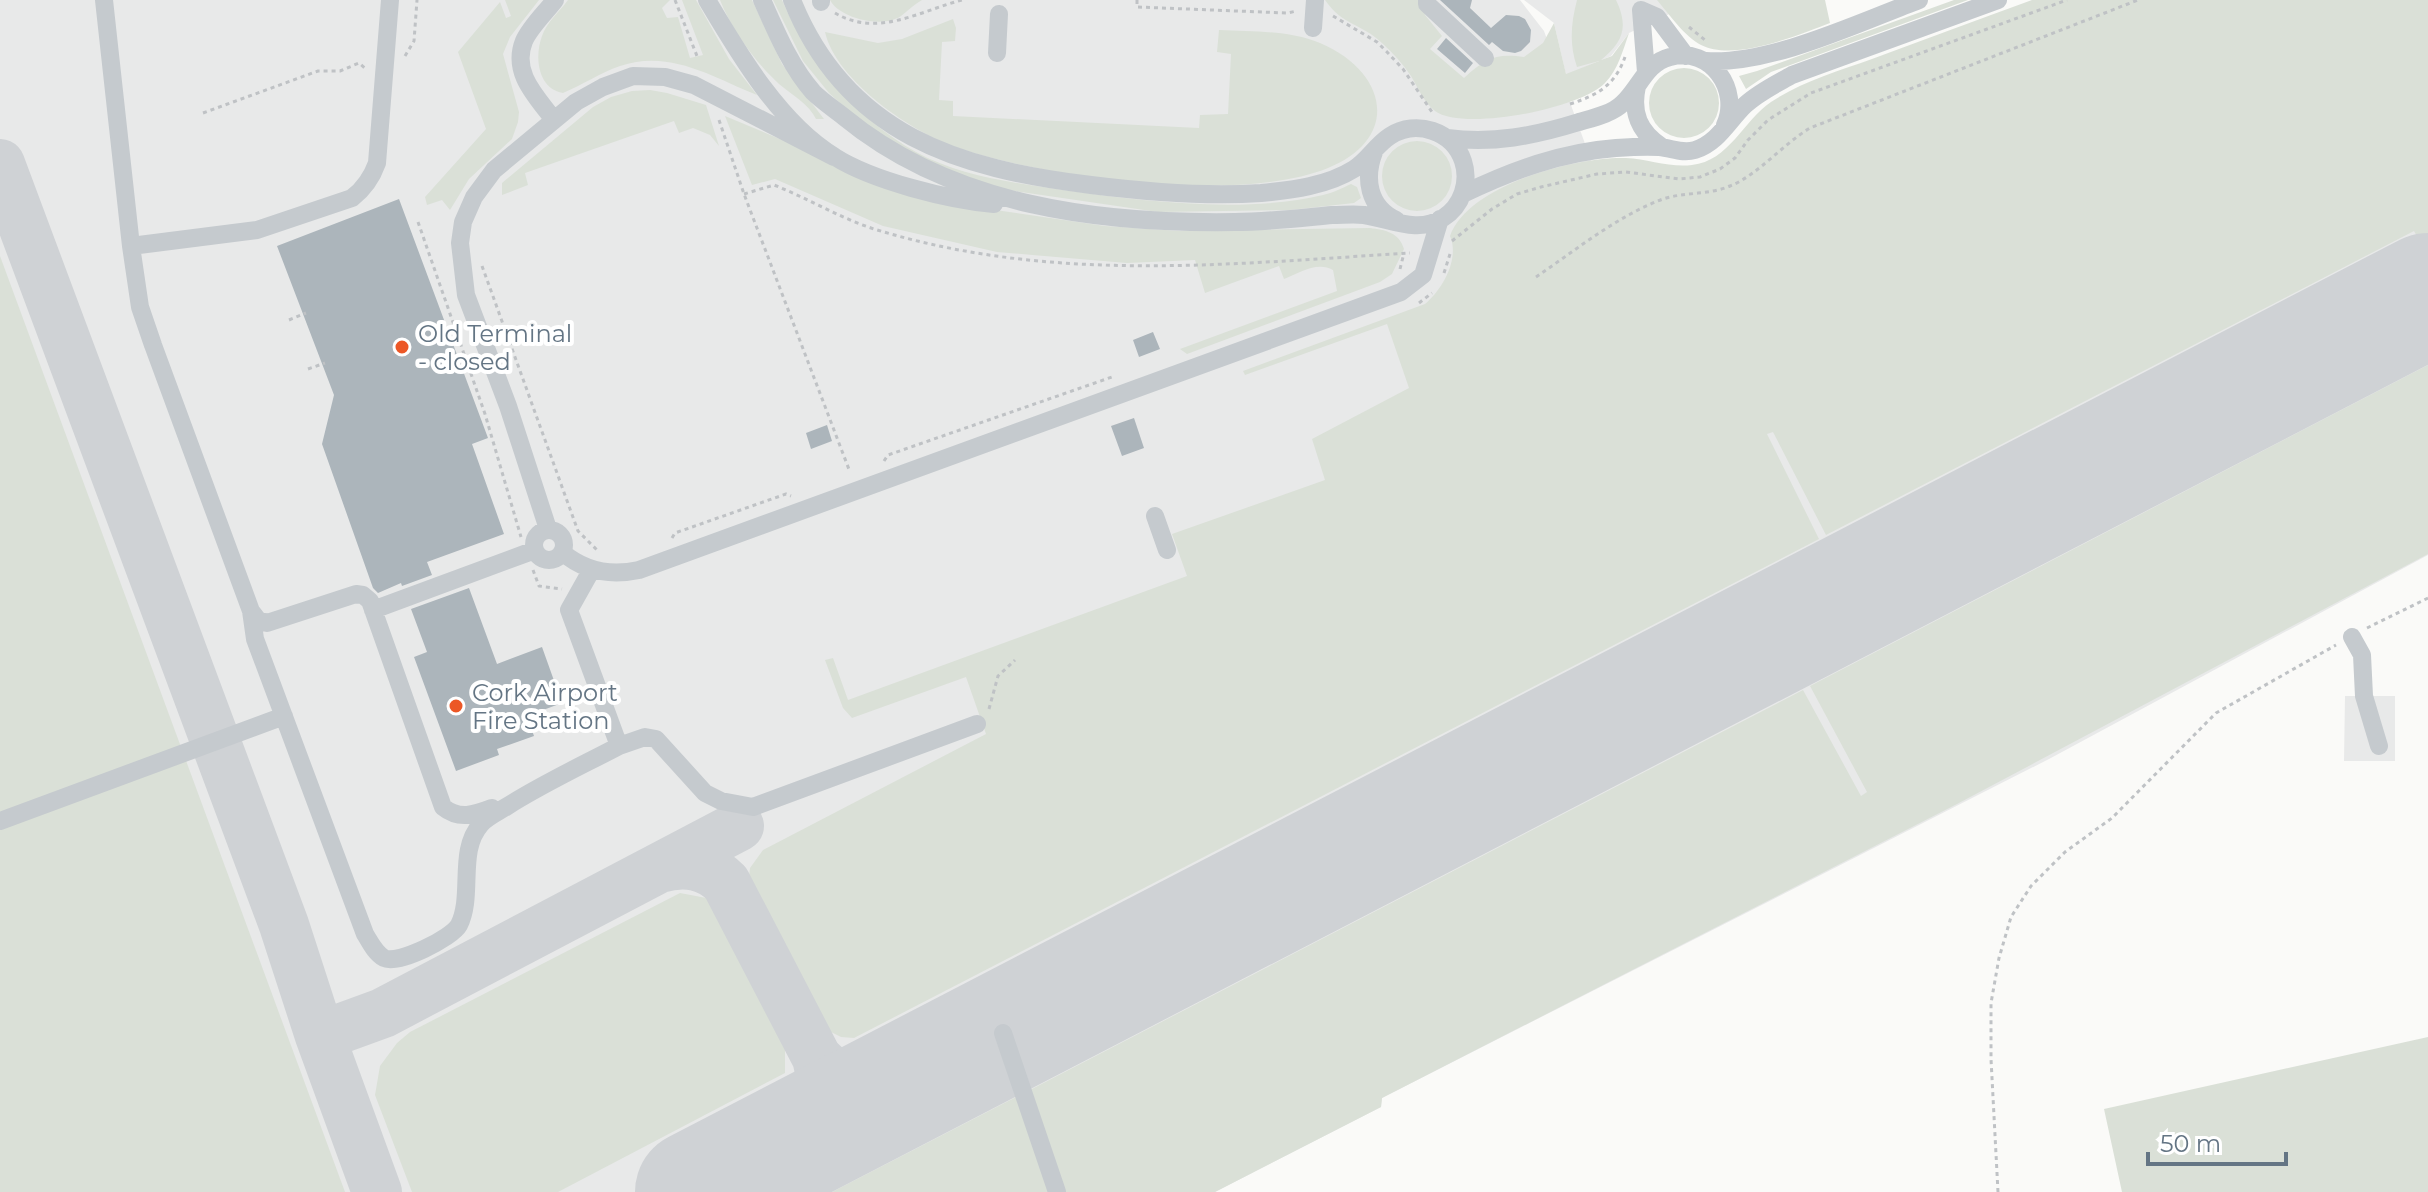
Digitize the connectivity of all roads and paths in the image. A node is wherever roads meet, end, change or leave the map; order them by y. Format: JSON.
{"nodes":[{"id":1,"x":104,"y":0,"type":"edge"},
{"id":2,"x":390,"y":0,"type":"edge"},
{"id":3,"x":417,"y":0,"type":"edge"},
{"id":4,"x":555,"y":0,"type":"edge"},
{"id":5,"x":675,"y":0,"type":"edge"},
{"id":6,"x":707,"y":0,"type":"edge"},
{"id":7,"x":762,"y":0,"type":"edge"},
{"id":8,"x":792,"y":0,"type":"edge"},
{"id":9,"x":962,"y":0,"type":"edge"},
{"id":10,"x":1137,"y":0,"type":"edge"},
{"id":11,"x":1427,"y":0,"type":"edge"},
{"id":12,"x":1919,"y":0,"type":"edge"},
{"id":13,"x":1998,"y":0,"type":"edge"},
{"id":14,"x":2067,"y":0,"type":"edge"},
{"id":15,"x":2138,"y":0,"type":"edge"},
{"id":16,"x":821,"y":1,"type":"edge"},
{"id":17,"x":1898,"y":4,"type":"edge"},
{"id":18,"x":1638,"y":5,"type":"edge"},
{"id":19,"x":1314,"y":13,"type":"edge"},
{"id":20,"x":999,"y":14,"type":"dead end"},
{"id":21,"x":1696,"y":34,"type":"dead end"},
{"id":22,"x":1627,"y":51,"type":"dead end"},
{"id":23,"x":997,"y":53,"type":"dead end"},
{"id":24,"x":1709,"y":53,"type":"junction"},
{"id":25,"x":697,"y":56,"type":"dead end"},
{"id":26,"x":1686,"y":56,"type":"junction"},
{"id":27,"x":1485,"y":58,"type":"dead end"},
{"id":28,"x":401,"y":62,"type":"dead end"},
{"id":29,"x":384,"y":76,"type":"junction"},
{"id":30,"x":1642,"y":79,"type":"junction"},
{"id":31,"x":1560,"y":107,"type":"dead end"},
{"id":32,"x":203,"y":113,"type":"dead end"},
{"id":33,"x":717,"y":114,"type":"dead end"},
{"id":34,"x":1437,"y":116,"type":"dead end"},
{"id":35,"x":554,"y":120,"type":"junction"},
{"id":36,"x":1720,"y":134,"type":"junction"},
{"id":37,"x":1447,"y":138,"type":"junction"},
{"id":38,"x":1662,"y":147,"type":"junction"},
{"id":39,"x":1374,"y":152,"type":"junction"},
{"id":40,"x":834,"y":157,"type":"junction"},
{"id":41,"x":744,"y":194,"type":"junction"},
{"id":42,"x":1463,"y":194,"type":"junction"},
{"id":43,"x":1044,"y":208,"type":"junction"},
{"id":44,"x":1440,"y":219,"type":"junction"},
{"id":45,"x":418,"y":222,"type":"dead end"},
{"id":46,"x":1410,"y":225,"type":"junction"},
{"id":47,"x":1440,"y":245,"type":"junction"},
{"id":48,"x":131,"y":246,"type":"junction"},
{"id":49,"x":479,"y":258,"type":"dead end"},
{"id":50,"x":1395,"y":275,"type":"dead end"},
{"id":51,"x":1536,"y":277,"type":"dead end"},
{"id":52,"x":306,"y":313,"type":"dead end"},
{"id":53,"x":289,"y":320,"type":"dead end"},
{"id":54,"x":325,"y":363,"type":"dead end"},
{"id":55,"x":308,"y":369,"type":"dead end"},
{"id":56,"x":1124,"y":380,"type":"dead end"},
{"id":57,"x":883,"y":463,"type":"dead end"},
{"id":58,"x":853,"y":479,"type":"dead end"},
{"id":59,"x":800,"y":499,"type":"dead end"},
{"id":60,"x":1155,"y":516,"type":"dead end"},
{"id":61,"x":548,"y":529,"type":"junction"},
{"id":62,"x":667,"y":547,"type":"dead end"},
{"id":63,"x":1167,"y":550,"type":"dead end"},
{"id":64,"x":531,"y":552,"type":"junction"},
{"id":65,"x":562,"y":552,"type":"junction"},
{"id":66,"x":596,"y":560,"type":"junction"},
{"id":67,"x":581,"y":591,"type":"junction"},
{"id":68,"x":2428,"y":598,"type":"edge"},
{"id":69,"x":373,"y":610,"type":"junction"},
{"id":70,"x":251,"y":611,"type":"junction"},
{"id":71,"x":2352,"y":637,"type":"junction"},
{"id":72,"x":1015,"y":660,"type":"dead end"},
{"id":73,"x":284,"y":716,"type":"junction"},
{"id":74,"x":977,"y":724,"type":"joint"},
{"id":75,"x":619,"y":746,"type":"junction"},
{"id":76,"x":2379,"y":746,"type":"dead end"},
{"id":77,"x":524,"y":795,"type":"junction"},
{"id":78,"x":0,"y":821,"type":"edge"},
{"id":79,"x":1003,"y":1033,"type":"dead end"},
{"id":80,"x":1057,"y":1192,"type":"edge"},
{"id":81,"x":1998,"y":1192,"type":"edge"}],
"edges":[{"from":1,"to":48,"type":"street"},
{"from":2,"to":29,"type":"street"},
{"from":3,"to":28,"type":"path"},
{"from":4,"to":35,"type":"street"},
{"from":5,"to":25,"type":"path"},
{"from":6,"to":40,"type":"street"},
{"from":7,"to":43,"type":"street"},
{"from":8,"to":39,"type":"street"},
{"from":9,"to":16,"type":"path"},
{"from":10,"to":19,"type":"path"},
{"from":11,"to":27,"type":"street"},
{"from":12,"to":17,"type":"street"},
{"from":13,"to":36,"type":"street"},
{"from":14,"to":47,"type":"path"},
{"from":15,"to":51,"type":"path"},
{"from":17,"to":24,"type":"street"},
{"from":18,"to":26,"type":"street"},
{"from":18,"to":30,"type":"street"},
{"from":19,"to":34,"type":"path"},
{"from":20,"to":23,"type":"street"},
{"from":21,"to":24,"type":"path"},
{"from":22,"to":31,"type":"path"},
{"from":24,"to":26,"type":"street"},
{"from":24,"to":36,"type":"street"},
{"from":26,"to":30,"type":"street"},
{"from":29,"to":32,"type":"path"},
{"from":29,"to":48,"type":"street"},
{"from":30,"to":37,"type":"street"},
{"from":30,"to":38,"type":"street"},
{"from":33,"to":41,"type":"path"},
{"from":35,"to":40,"type":"street"},
{"from":35,"to":61,"type":"street"},
{"from":36,"to":38,"type":"street"},
{"from":37,"to":39,"type":"street"},
{"from":37,"to":42,"type":"street"},
{"from":38,"to":42,"type":"street"},
{"from":39,"to":46,"type":"street"},
{"from":40,"to":43,"type":"street"},
{"from":41,"to":50,"type":"path"},
{"from":41,"to":58,"type":"path"},
{"from":42,"to":44,"type":"street"},
{"from":43,"to":46,"type":"street"},
{"from":44,"to":46,"type":"street"},
{"from":44,"to":47,"type":"street"},
{"from":45,"to":64,"type":"path"},
{"from":46,"to":47,"type":"street"},
{"from":47,"to":66,"type":"street"},
{"from":48,"to":70,"type":"street"},
{"from":49,"to":66,"type":"path"},
{"from":52,"to":53,"type":"path"},
{"from":54,"to":55,"type":"path"},
{"from":56,"to":57,"type":"path"},
{"from":59,"to":62,"type":"path"},
{"from":60,"to":63,"type":"street"},
{"from":61,"to":64,"type":"street"},
{"from":61,"to":65,"type":"street"},
{"from":64,"to":65,"type":"street"},
{"from":64,"to":67,"type":"path"},
{"from":64,"to":69,"type":"street"},
{"from":65,"to":66,"type":"street"},
{"from":66,"to":67,"type":"street"},
{"from":67,"to":75,"type":"street"},
{"from":68,"to":71,"type":"path"},
{"from":69,"to":70,"type":"street"},
{"from":69,"to":77,"type":"street"},
{"from":70,"to":73,"type":"street"},
{"from":71,"to":76,"type":"street"},
{"from":71,"to":81,"type":"path"},
{"from":72,"to":74,"type":"path"},
{"from":73,"to":77,"type":"street"},
{"from":73,"to":78,"type":"street"},
{"from":74,"to":75,"type":"street"},
{"from":75,"to":77,"type":"street"},
{"from":79,"to":80,"type":"street"}]}
